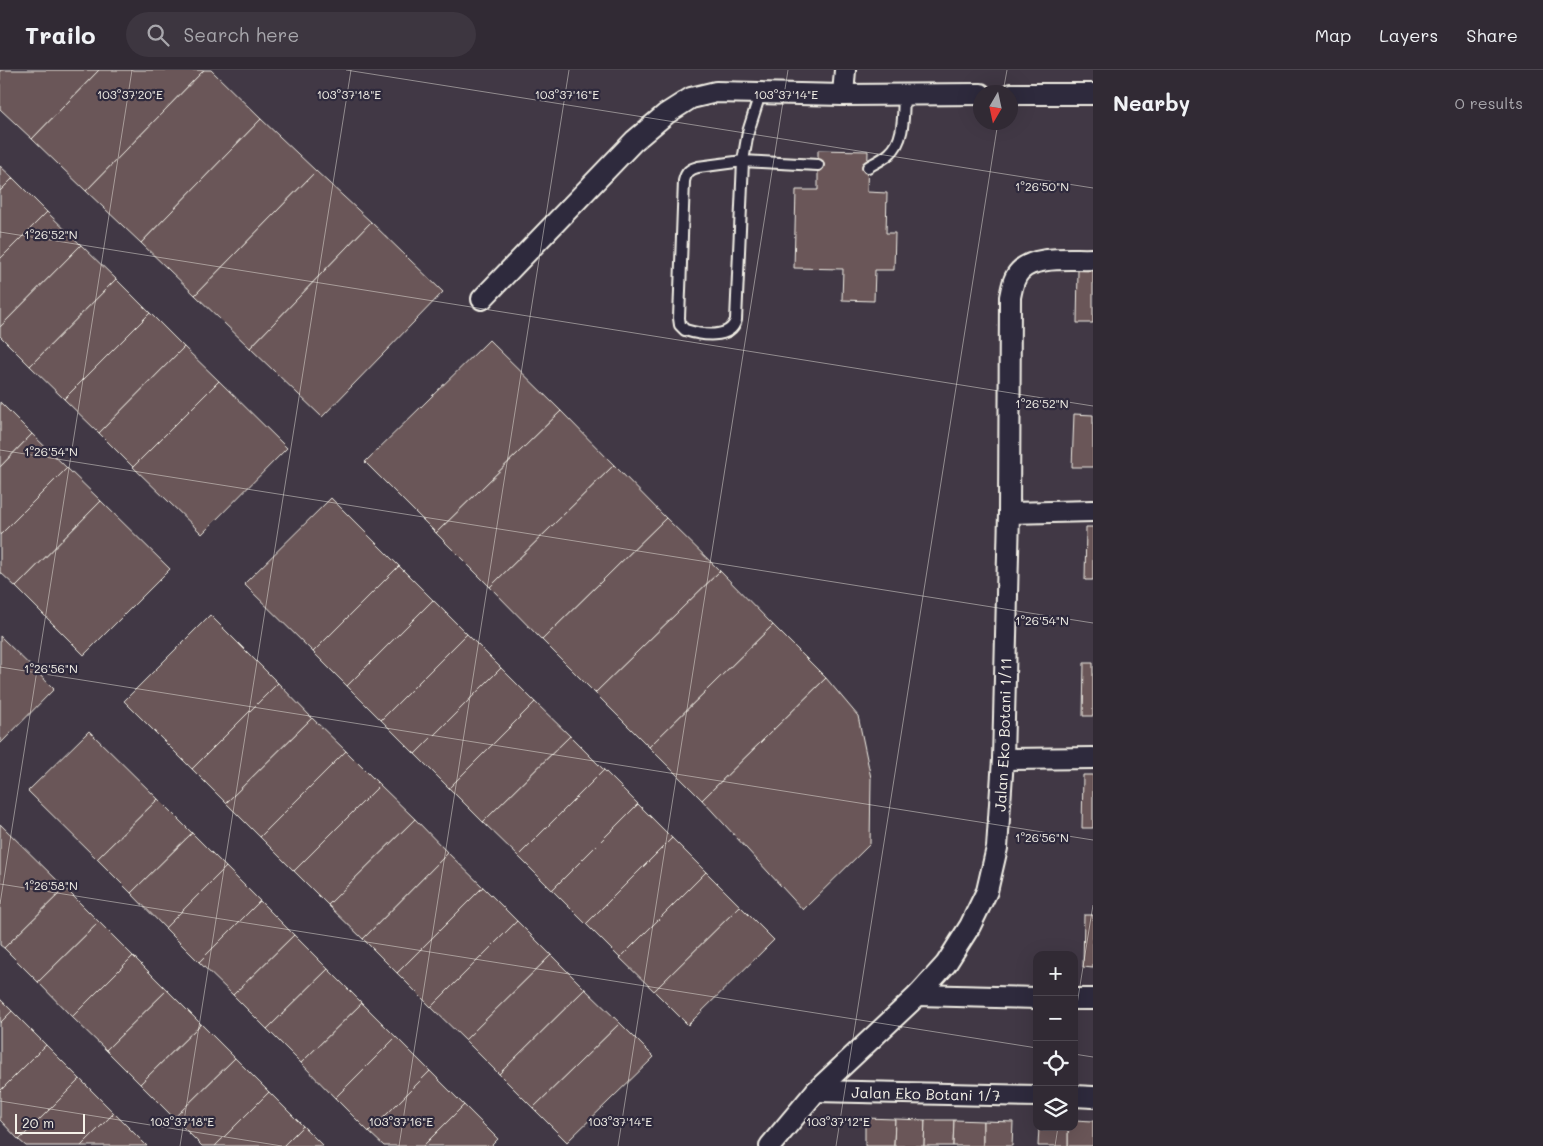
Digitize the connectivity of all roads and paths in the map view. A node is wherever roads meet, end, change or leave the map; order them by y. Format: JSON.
{"nodes":[{"id":1,"x":845,"y":70,"type":"edge"},
{"id":2,"x":760,"y":94,"type":"junction"},
{"id":3,"x":904,"y":94,"type":"junction"},
{"id":4,"x":973,"y":94,"type":"edge"},
{"id":5,"x":1018,"y":94,"type":"edge"},
{"id":6,"x":1093,"y":94,"type":"edge"},
{"id":7,"x":843,"y":95,"type":"junction"},
{"id":8,"x":744,"y":161,"type":"junction"},
{"id":9,"x":818,"y":165,"type":"dead end"},
{"id":10,"x":868,"y":167,"type":"dead end"},
{"id":11,"x":1093,"y":260,"type":"edge"},
{"id":12,"x":482,"y":299,"type":"dead end"},
{"id":13,"x":1093,"y":511,"type":"edge"},
{"id":14,"x":1009,"y":513,"type":"junction"},
{"id":15,"x":1093,"y":758,"type":"edge"},
{"id":16,"x":1003,"y":759,"type":"junction"},
{"id":17,"x":918,"y":995,"type":"junction"},
{"id":18,"x":1033,"y":998,"type":"edge"},
{"id":19,"x":1078,"y":999,"type":"edge"},
{"id":20,"x":1093,"y":999,"type":"edge"},
{"id":21,"x":816,"y":1091,"type":"junction"},
{"id":22,"x":1033,"y":1096,"type":"edge"},
{"id":23,"x":1078,"y":1096,"type":"edge"},
{"id":24,"x":1093,"y":1097,"type":"edge"},
{"id":25,"x":770,"y":1146,"type":"edge"}],
"edges":[{"from":1,"to":7,"type":"street"},
{"from":2,"to":7,"type":"street"},
{"from":2,"to":8,"type":"lane"},
{"from":2,"to":12,"type":"street"},
{"from":3,"to":4,"type":"street"},
{"from":3,"to":7,"type":"street"},
{"from":3,"to":10,"type":"lane"},
{"from":5,"to":6,"type":"street"},
{"from":8,"to":8,"type":"lane"},
{"from":8,"to":9,"type":"lane"},
{"from":11,"to":14,"type":"street","name":"Jalan Eko Botani 1/11"},
{"from":13,"to":14,"type":"street"},
{"from":14,"to":16,"type":"street","name":"Jalan Eko Botani 1/11"},
{"from":15,"to":16,"type":"street"},
{"from":16,"to":17,"type":"street","name":"Jalan Eko Botani 1/11"},
{"from":17,"to":18,"type":"street"},
{"from":17,"to":21,"type":"street","name":"Jalan Eko Botani 1/11"},
{"from":19,"to":20,"type":"street"},
{"from":21,"to":22,"type":"street","name":"Jalan Eko Botani 1/7"},
{"from":21,"to":25,"type":"street","name":"Jalan Eko Botani 1/11"},
{"from":23,"to":24,"type":"street"}]}
